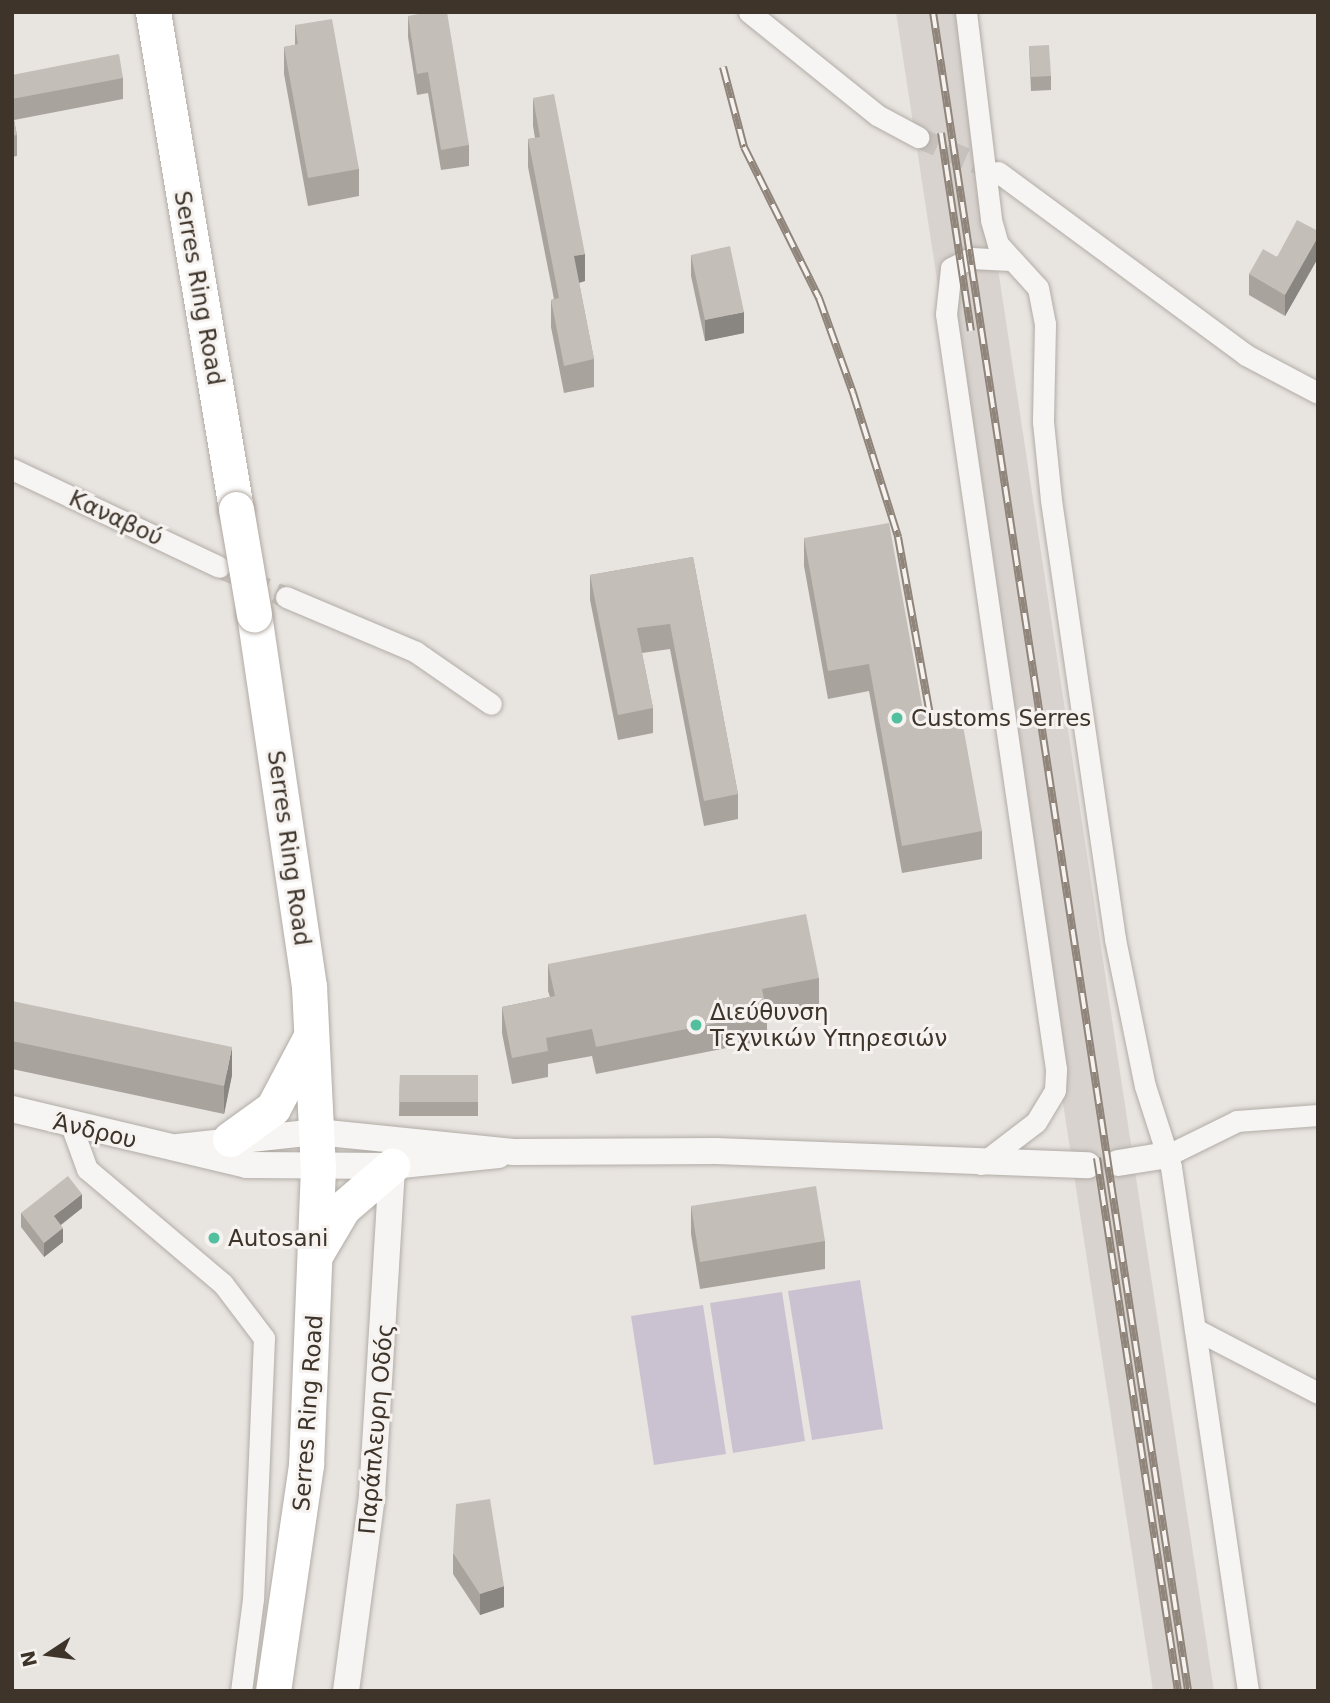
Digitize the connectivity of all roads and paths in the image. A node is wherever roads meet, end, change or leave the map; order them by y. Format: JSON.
{"nodes":[{"id":1,"x":153,"y":12,"type":"edge"},
{"id":2,"x":749,"y":12,"type":"edge"},
{"id":3,"x":966,"y":12,"type":"edge"},
{"id":4,"x":918,"y":136,"type":"tunnel mouth"},
{"id":5,"x":998,"y":172,"type":"tunnel mouth"},
{"id":6,"x":1010,"y":260,"type":"junction"},
{"id":7,"x":1318,"y":393,"type":"edge"},
{"id":8,"x":12,"y":469,"type":"edge"},
{"id":9,"x":219,"y":567,"type":"tunnel mouth"},
{"id":10,"x":286,"y":597,"type":"tunnel mouth"},
{"id":11,"x":491,"y":705,"type":"dead end"},
{"id":12,"x":312,"y":1032,"type":"junction"},
{"id":13,"x":12,"y":1109,"type":"edge"},
{"id":14,"x":1318,"y":1115,"type":"edge"},
{"id":15,"x":72,"y":1128,"type":"junction"},
{"id":16,"x":317,"y":1132,"type":"junction"},
{"id":17,"x":230,"y":1139,"type":"junction"},
{"id":18,"x":178,"y":1147,"type":"junction"},
{"id":19,"x":513,"y":1152,"type":"junction"},
{"id":20,"x":1168,"y":1155,"type":"junction"},
{"id":21,"x":1118,"y":1163,"type":"dead end"},
{"id":22,"x":981,"y":1164,"type":"junction"},
{"id":23,"x":1088,"y":1165,"type":"dead end"},
{"id":24,"x":392,"y":1166,"type":"junction"},
{"id":25,"x":318,"y":1167,"type":"junction"},
{"id":26,"x":317,"y":1252,"type":"junction"},
{"id":27,"x":1195,"y":1329,"type":"junction"},
{"id":28,"x":1318,"y":1392,"type":"edge"},
{"id":29,"x":241,"y":1691,"type":"edge"},
{"id":30,"x":273,"y":1691,"type":"edge"},
{"id":31,"x":346,"y":1691,"type":"edge"},
{"id":32,"x":1248,"y":1691,"type":"edge"}],
"edges":[{"from":1,"to":12,"type":"main road","name":"Serres Ring Road","bridge":true},
{"from":2,"to":4,"type":"street"},
{"from":3,"to":6,"type":"street"},
{"from":5,"to":7,"type":"street"},
{"from":6,"to":20,"type":"street"},
{"from":6,"to":22,"type":"street"},
{"from":8,"to":9,"type":"street","name":"Καναβού"},
{"from":10,"to":11,"type":"street"},
{"from":12,"to":16,"type":"main road","name":"Serres Ring Road"},
{"from":12,"to":17,"type":"main road"},
{"from":13,"to":15,"type":"street","name":"Άνδρου"},
{"from":14,"to":20,"type":"street"},
{"from":15,"to":18,"type":"street","name":"Άνδρου"},
{"from":15,"to":29,"type":"street"},
{"from":16,"to":17,"type":"street"},
{"from":16,"to":19,"type":"street"},
{"from":16,"to":25,"type":"main road","name":"Serres Ring Road"},
{"from":17,"to":18,"type":"street"},
{"from":18,"to":25,"type":"street"},
{"from":19,"to":22,"type":"street"},
{"from":19,"to":24,"type":"street"},
{"from":20,"to":21,"type":"street"},
{"from":20,"to":27,"type":"street"},
{"from":22,"to":23,"type":"street"},
{"from":24,"to":25,"type":"street"},
{"from":24,"to":26,"type":"main road"},
{"from":24,"to":31,"type":"street","name":"Παράπλευρη Οδός"},
{"from":25,"to":26,"type":"main road","name":"Serres Ring Road"},
{"from":26,"to":30,"type":"main road","name":"Serres Ring Road"},
{"from":27,"to":28,"type":"street"},
{"from":27,"to":32,"type":"street"}]}
